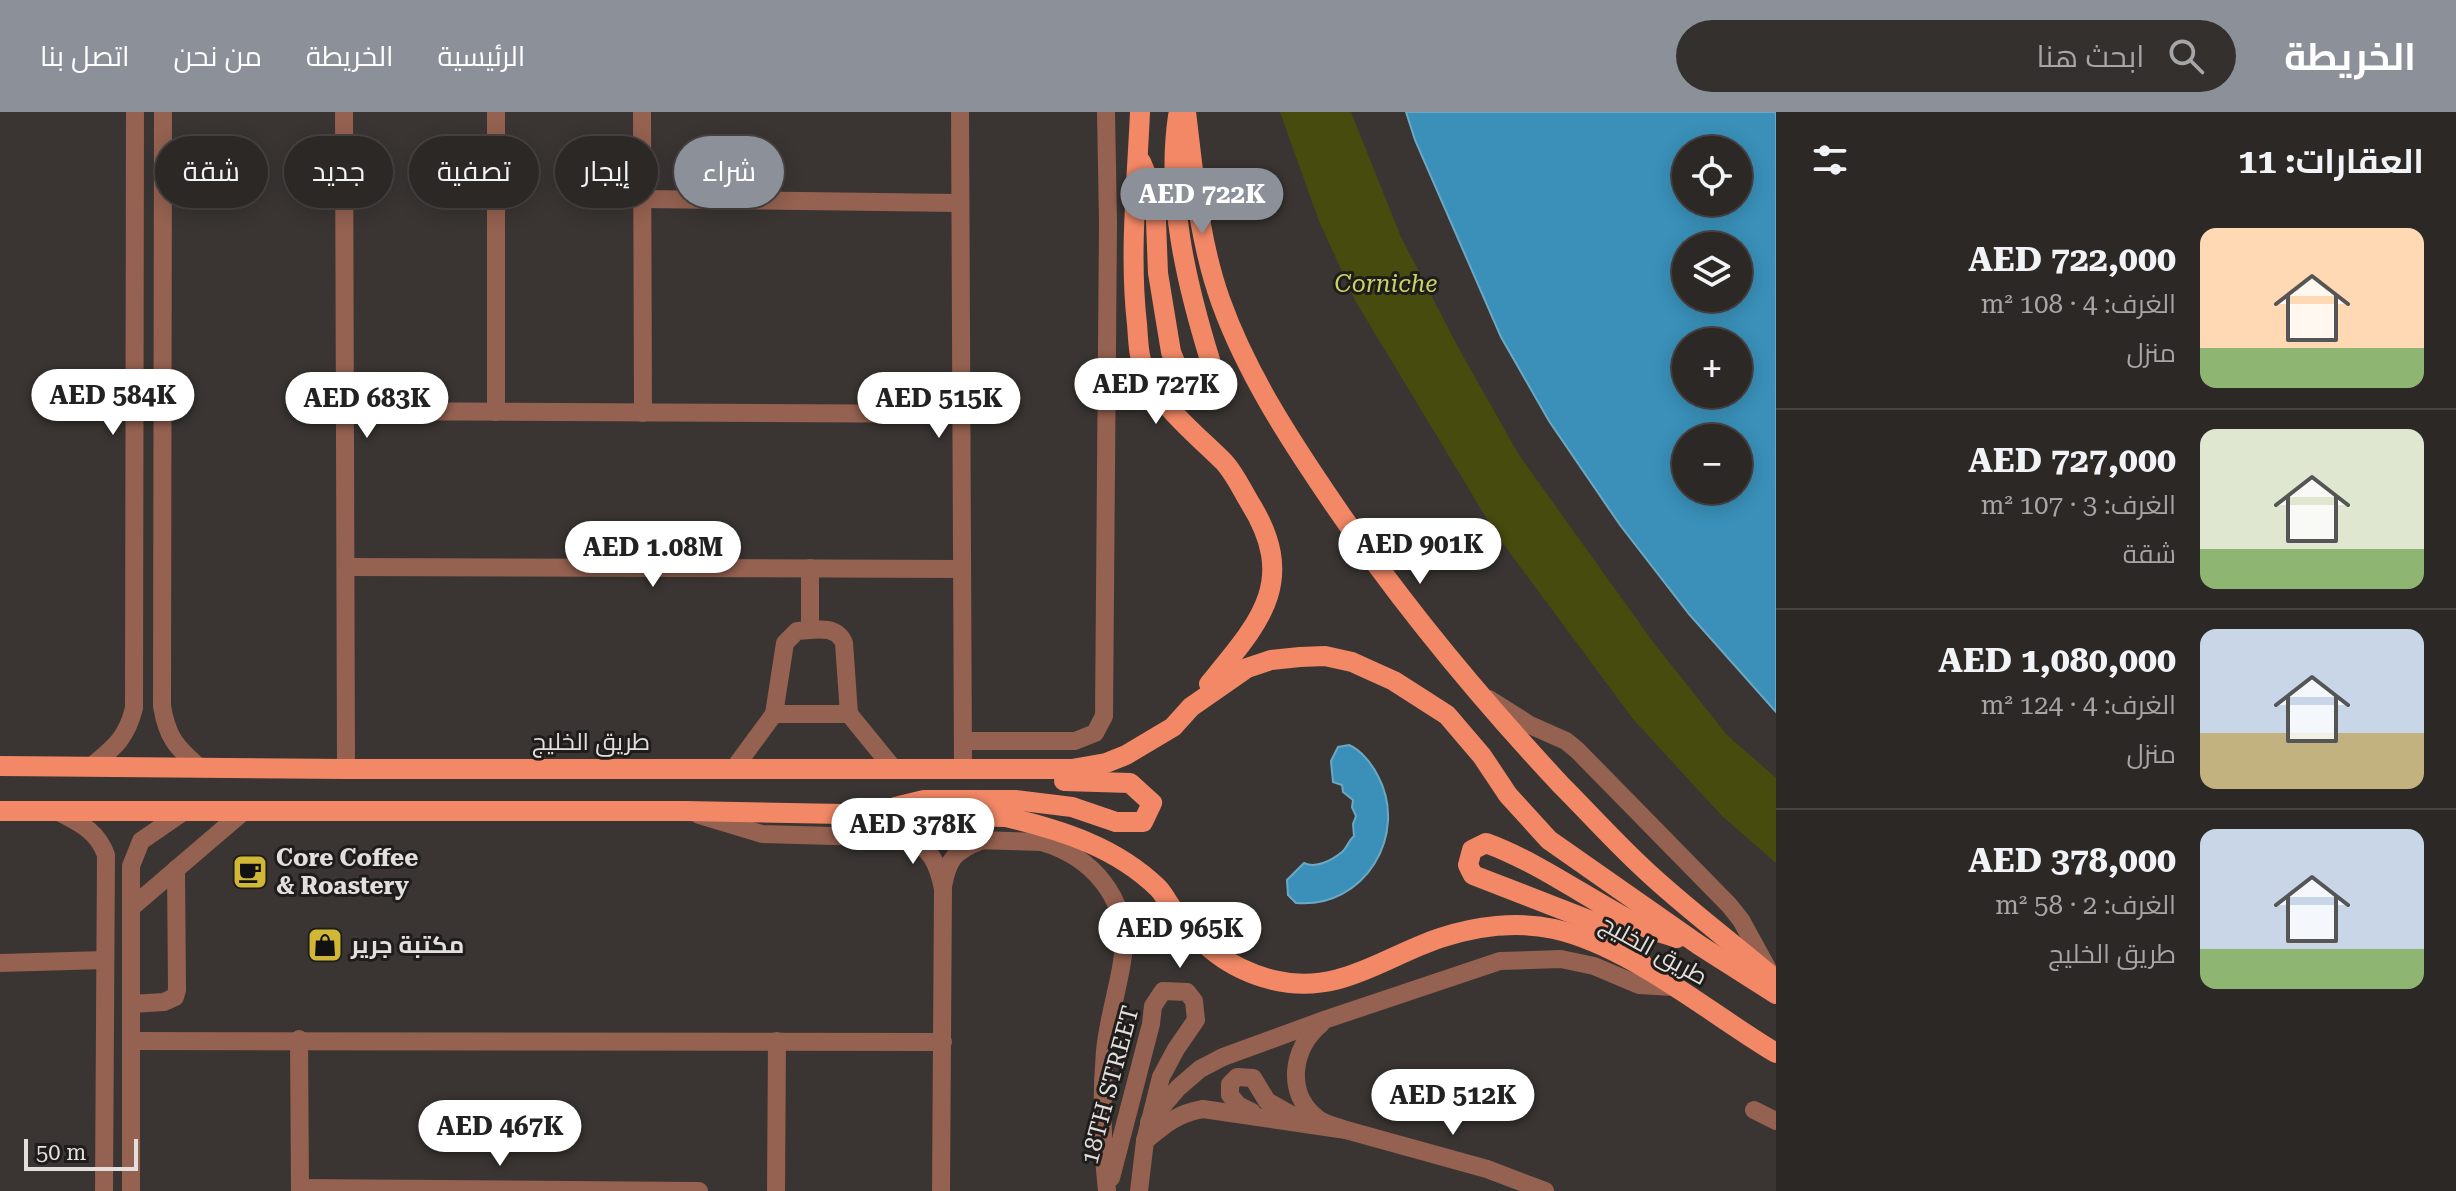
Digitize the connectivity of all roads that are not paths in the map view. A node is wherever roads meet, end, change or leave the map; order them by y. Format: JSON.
{"nodes":[{"id":1,"x":135,"y":112,"type":"edge"},
{"id":2,"x":163,"y":112,"type":"edge"},
{"id":3,"x":344,"y":112,"type":"edge"},
{"id":4,"x":496,"y":112,"type":"edge"},
{"id":5,"x":642,"y":112,"type":"edge"},
{"id":6,"x":960,"y":112,"type":"edge"},
{"id":7,"x":1106,"y":112,"type":"edge"},
{"id":8,"x":1140,"y":112,"type":"edge"},
{"id":9,"x":1178,"y":112,"type":"edge"},
{"id":10,"x":1186,"y":112,"type":"edge"},
{"id":11,"x":642,"y":136,"type":"edge"},
{"id":12,"x":1138,"y":154,"type":"junction"},
{"id":13,"x":658,"y":199,"type":"edge"},
{"id":14,"x":959,"y":203,"type":"junction"},
{"id":15,"x":643,"y":208,"type":"edge"},
{"id":16,"x":346,"y":411,"type":"junction"},
{"id":17,"x":496,"y":412,"type":"junction"},
{"id":18,"x":643,"y":413,"type":"junction"},
{"id":19,"x":960,"y":414,"type":"junction"},
{"id":20,"x":346,"y":567,"type":"junction"},
{"id":21,"x":810,"y":568,"type":"junction"},
{"id":22,"x":961,"y":569,"type":"junction"},
{"id":23,"x":810,"y":630,"type":"junction"},
{"id":24,"x":1477,"y":692,"type":"junction"},
{"id":25,"x":1191,"y":707,"type":"junction"},
{"id":26,"x":774,"y":714,"type":"junction"},
{"id":27,"x":849,"y":714,"type":"junction"},
{"id":28,"x":963,"y":741,"type":"junction"},
{"id":29,"x":93,"y":765,"type":"junction"},
{"id":30,"x":0,"y":766,"type":"edge"},
{"id":31,"x":199,"y":767,"type":"junction"},
{"id":32,"x":735,"y":767,"type":"junction"},
{"id":33,"x":893,"y":768,"type":"junction"},
{"id":34,"x":963,"y":768,"type":"junction"},
{"id":35,"x":346,"y":769,"type":"junction"},
{"id":36,"x":0,"y":811,"type":"edge"},
{"id":37,"x":57,"y":811,"type":"junction"},
{"id":38,"x":685,"y":811,"type":"junction"},
{"id":39,"x":183,"y":812,"type":"junction"},
{"id":40,"x":243,"y":812,"type":"junction"},
{"id":41,"x":864,"y":815,"type":"junction"},
{"id":42,"x":1047,"y":827,"type":"junction"},
{"id":43,"x":892,"y":836,"type":"junction"},
{"id":44,"x":987,"y":839,"type":"junction"},
{"id":45,"x":176,"y":869,"type":"junction"},
{"id":46,"x":943,"y":889,"type":"junction"},
{"id":47,"x":131,"y":908,"type":"junction"},
{"id":48,"x":104,"y":925,"type":"junction"},
{"id":49,"x":131,"y":941,"type":"junction"},
{"id":50,"x":1699,"y":945,"type":"junction"},
{"id":51,"x":104,"y":960,"type":"junction"},
{"id":52,"x":0,"y":963,"type":"edge"},
{"id":53,"x":1646,"y":970,"type":"junction"},
{"id":54,"x":1774,"y":983,"type":"edge"},
{"id":55,"x":1673,"y":987,"type":"junction"},
{"id":56,"x":131,"y":1004,"type":"junction"},
{"id":57,"x":1327,"y":1019,"type":"junction"},
{"id":58,"x":299,"y":1039,"type":"junction"},
{"id":59,"x":131,"y":1041,"type":"junction"},
{"id":60,"x":777,"y":1041,"type":"junction"},
{"id":61,"x":943,"y":1042,"type":"junction"},
{"id":62,"x":1776,"y":1053,"type":"edge"},
{"id":63,"x":1754,"y":1110,"type":"dead end"},
{"id":64,"x":1262,"y":1117,"type":"junction"},
{"id":65,"x":1319,"y":1120,"type":"junction"},
{"id":66,"x":1776,"y":1121,"type":"edge"},
{"id":67,"x":1149,"y":1122,"type":"junction"},
{"id":68,"x":1346,"y":1130,"type":"junction"},
{"id":69,"x":1145,"y":1141,"type":"junction"},
{"id":70,"x":300,"y":1189,"type":"edge"},
{"id":71,"x":1142,"y":1190,"type":"edge"},
{"id":72,"x":104,"y":1191,"type":"edge"},
{"id":73,"x":131,"y":1191,"type":"edge"},
{"id":74,"x":699,"y":1191,"type":"edge"},
{"id":75,"x":776,"y":1191,"type":"edge"},
{"id":76,"x":941,"y":1191,"type":"edge"},
{"id":77,"x":1108,"y":1191,"type":"edge"},
{"id":78,"x":1545,"y":1191,"type":"edge"}],
"edges":[{"from":1,"to":29,"type":"street"},
{"from":2,"to":31,"type":"street"},
{"from":3,"to":16,"type":"street"},
{"from":4,"to":17,"type":"street"},
{"from":5,"to":11,"type":"street"},
{"from":6,"to":14,"type":"street"},
{"from":7,"to":28,"type":"street"},
{"from":8,"to":12,"type":"main road"},
{"from":9,"to":12,"type":"main road"},
{"from":10,"to":24,"type":"main road"},
{"from":12,"to":25,"type":"main road"},
{"from":13,"to":14,"type":"street"},
{"from":14,"to":19,"type":"street"},
{"from":15,"to":18,"type":"street"},
{"from":16,"to":17,"type":"street"},
{"from":16,"to":20,"type":"street"},
{"from":17,"to":18,"type":"street"},
{"from":18,"to":19,"type":"street"},
{"from":19,"to":22,"type":"street"},
{"from":20,"to":21,"type":"street"},
{"from":20,"to":35,"type":"street"},
{"from":21,"to":22,"type":"street"},
{"from":21,"to":23,"type":"street"},
{"from":22,"to":28,"type":"street"},
{"from":23,"to":26,"type":"street"},
{"from":23,"to":27,"type":"street"},
{"from":24,"to":54,"type":"main road"},
{"from":24,"to":54,"type":"street"},
{"from":25,"to":34,"type":"main road","name":"طريق الخليج"},
{"from":25,"to":50,"type":"main road","name":"طريق الخليج"},
{"from":26,"to":27,"type":"street"},
{"from":26,"to":32,"type":"street"},
{"from":27,"to":33,"type":"street"},
{"from":28,"to":34,"type":"street"},
{"from":29,"to":30,"type":"main road","name":"طريق الخليج"},
{"from":29,"to":31,"type":"main road","name":"طريق الخليج"},
{"from":31,"to":35,"type":"main road","name":"طريق الخليج"},
{"from":32,"to":33,"type":"main road","name":"طريق الخليج"},
{"from":32,"to":35,"type":"main road","name":"طريق الخليج"},
{"from":33,"to":34,"type":"main road","name":"طريق الخليج"},
{"from":34,"to":41,"type":"main road"},
{"from":36,"to":37,"type":"main road"},
{"from":37,"to":39,"type":"main road"},
{"from":37,"to":48,"type":"street"},
{"from":38,"to":40,"type":"main road"},
{"from":38,"to":41,"type":"main road"},
{"from":38,"to":43,"type":"street"},
{"from":39,"to":40,"type":"main road"},
{"from":39,"to":47,"type":"street"},
{"from":40,"to":45,"type":"street"},
{"from":41,"to":42,"type":"main road"},
{"from":42,"to":53,"type":"main road","name":"طريق الخليج"},
{"from":42,"to":77,"type":"street"},
{"from":43,"to":44,"type":"street"},
{"from":43,"to":46,"type":"street"},
{"from":44,"to":46,"type":"street"},
{"from":44,"to":77,"type":"street"},
{"from":45,"to":47,"type":"street"},
{"from":45,"to":56,"type":"street"},
{"from":46,"to":61,"type":"street"},
{"from":47,"to":49,"type":"street"},
{"from":48,"to":49,"type":"street"},
{"from":48,"to":51,"type":"street"},
{"from":49,"to":56,"type":"street"},
{"from":50,"to":53,"type":"main road"},
{"from":50,"to":54,"type":"main road","name":"طريق الخليج"},
{"from":51,"to":52,"type":"street"},
{"from":51,"to":72,"type":"street"},
{"from":53,"to":55,"type":"main road","name":"طريق الخليج"},
{"from":55,"to":57,"type":"street"},
{"from":55,"to":62,"type":"main road","name":"طريق الخليج"},
{"from":56,"to":59,"type":"street"},
{"from":57,"to":65,"type":"street"},
{"from":57,"to":67,"type":"street"},
{"from":58,"to":59,"type":"street"},
{"from":58,"to":60,"type":"street"},
{"from":58,"to":70,"type":"street"},
{"from":59,"to":73,"type":"street"},
{"from":60,"to":61,"type":"street"},
{"from":60,"to":75,"type":"street"},
{"from":61,"to":76,"type":"street"},
{"from":63,"to":66,"type":"street"},
{"from":64,"to":65,"type":"street"},
{"from":64,"to":68,"type":"street"},
{"from":64,"to":69,"type":"street"},
{"from":65,"to":68,"type":"street"},
{"from":67,"to":69,"type":"street","name":"18TH STREET"},
{"from":67,"to":77,"type":"street","name":"18TH STREET"},
{"from":68,"to":78,"type":"street"},
{"from":69,"to":71,"type":"street","name":"18TH STREET"},
{"from":70,"to":74,"type":"street"}]}
